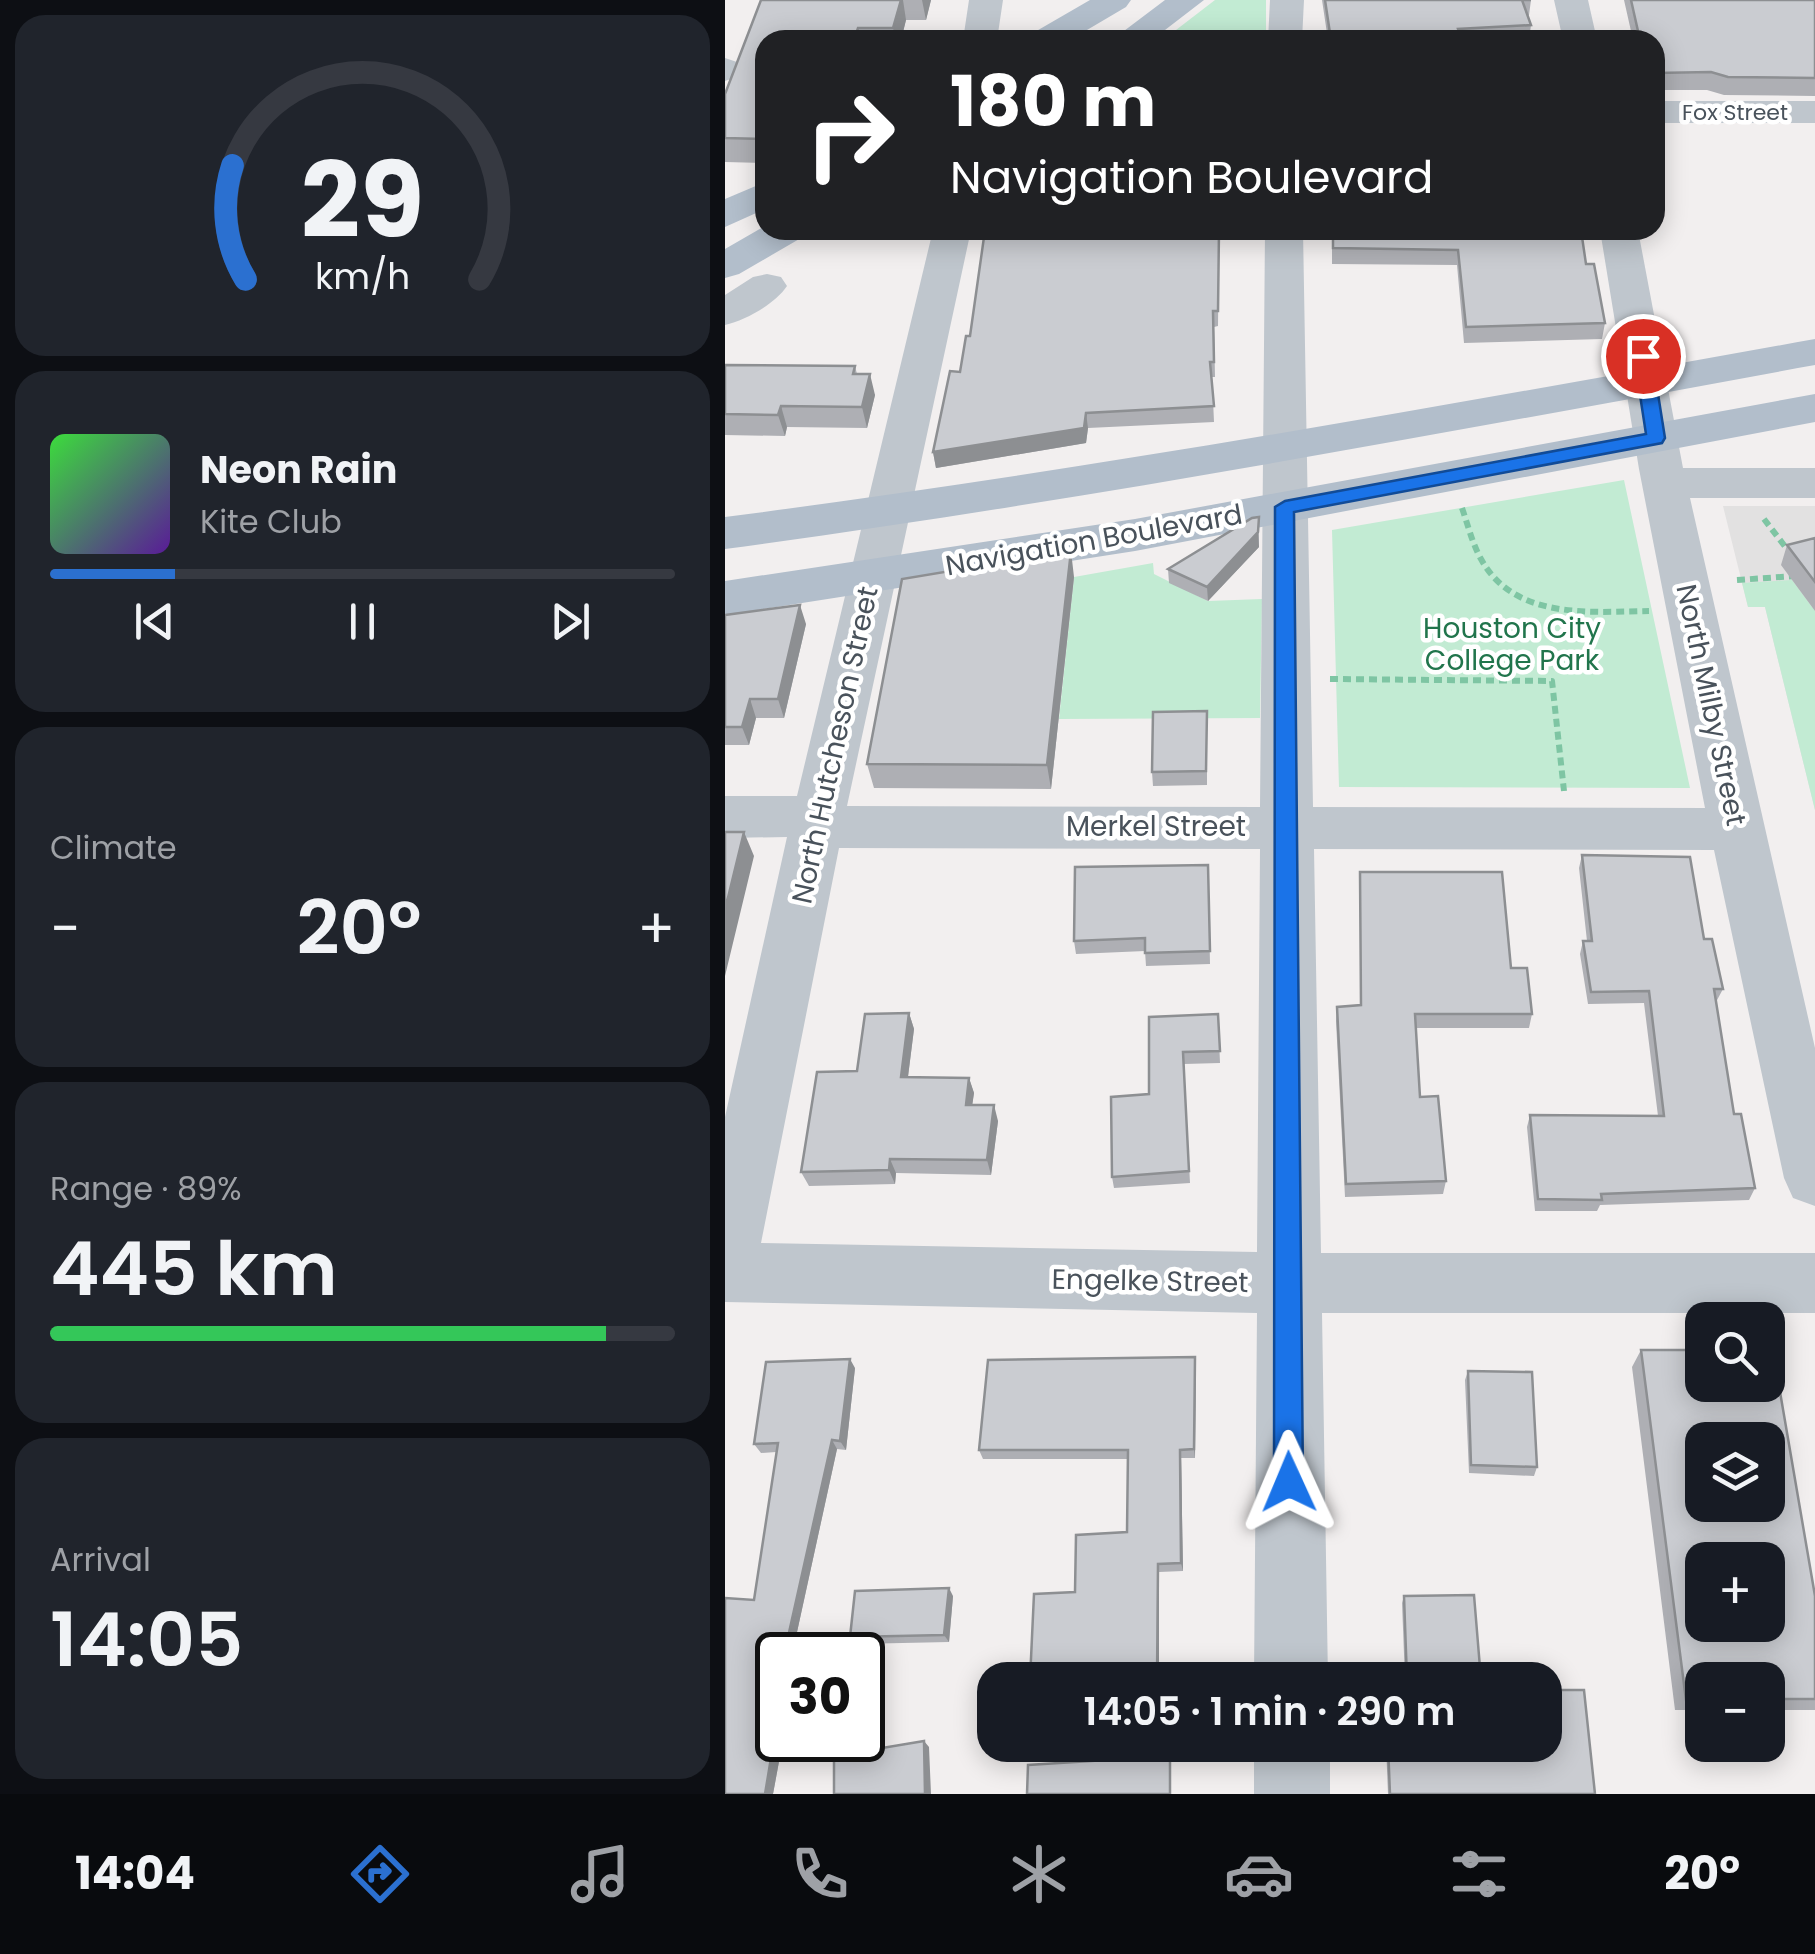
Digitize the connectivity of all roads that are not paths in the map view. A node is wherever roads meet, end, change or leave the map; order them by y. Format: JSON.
{"nodes":[{"id":1,"x":986,"y":0,"type":"edge"},
{"id":2,"x":1114,"y":0,"type":"edge"},
{"id":3,"x":1187,"y":0,"type":"edge"},
{"id":4,"x":1287,"y":0,"type":"edge"},
{"id":5,"x":1571,"y":0,"type":"edge"},
{"id":6,"x":981,"y":30,"type":"edge"},
{"id":7,"x":1062,"y":30,"type":"edge"},
{"id":8,"x":1144,"y":30,"type":"edge"},
{"id":9,"x":1286,"y":30,"type":"edge"},
{"id":10,"x":1577,"y":30,"type":"edge"},
{"id":11,"x":1665,"y":112,"type":"edge"},
{"id":12,"x":1815,"y":112,"type":"edge"},
{"id":13,"x":755,"y":198,"type":"edge"},
{"id":14,"x":725,"y":215,"type":"edge"},
{"id":15,"x":770,"y":240,"type":"edge"},
{"id":16,"x":950,"y":240,"type":"edge"},
{"id":17,"x":1284,"y":240,"type":"edge"},
{"id":18,"x":1621,"y":240,"type":"edge"},
{"id":19,"x":725,"y":266,"type":"edge"},
{"id":20,"x":767,"y":286,"type":"dead end"},
{"id":21,"x":725,"y":313,"type":"edge"},
{"id":22,"x":1815,"y":352,"type":"edge"},
{"id":23,"x":1647,"y":380,"type":"junction"},
{"id":24,"x":1815,"y":408,"type":"edge"},
{"id":25,"x":1285,"y":448,"type":"junction"},
{"id":26,"x":1660,"y":461,"type":"junction"},
{"id":27,"x":1815,"y":483,"type":"edge"},
{"id":28,"x":1285,"y":507,"type":"junction"},
{"id":29,"x":885,"y":512,"type":"junction"},
{"id":30,"x":725,"y":534,"type":"edge"},
{"id":31,"x":871,"y":578,"type":"junction"},
{"id":32,"x":725,"y":598,"type":"edge"},
{"id":33,"x":725,"y":817,"type":"edge"},
{"id":34,"x":817,"y":822,"type":"junction"},
{"id":35,"x":1285,"y":826,"type":"junction"},
{"id":36,"x":1736,"y":828,"type":"junction"},
{"id":37,"x":1815,"y":1178,"type":"edge"},
{"id":38,"x":725,"y":1261,"type":"edge"},
{"id":39,"x":725,"y":1272,"type":"edge"},
{"id":40,"x":1286,"y":1283,"type":"junction"},
{"id":41,"x":1815,"y":1284,"type":"edge"},
{"id":42,"x":1291,"y":1662,"type":"edge"},
{"id":43,"x":1292,"y":1762,"type":"edge"},
{"id":44,"x":1292,"y":1794,"type":"edge"}],
"edges":[{"from":1,"to":6,"type":"street"},
{"from":2,"to":7,"type":"main road"},
{"from":3,"to":8,"type":"main road"},
{"from":4,"to":9,"type":"street"},
{"from":5,"to":10,"type":"street"},
{"from":11,"to":12,"type":"street","name":"Fox Street"},
{"from":13,"to":14,"type":"main road"},
{"from":15,"to":19,"type":"main road"},
{"from":16,"to":29,"type":"street","name":"North Hutcheson Street"},
{"from":17,"to":25,"type":"street"},
{"from":18,"to":23,"type":"street","name":"North Milby Street"},
{"from":20,"to":21,"type":"street"},
{"from":22,"to":23,"type":"main road"},
{"from":23,"to":25,"type":"main road"},
{"from":23,"to":26,"type":"street","name":"North Milby Street"},
{"from":24,"to":26,"type":"main road","name":"Navigation Boulevard"},
{"from":25,"to":28,"type":"street"},
{"from":25,"to":29,"type":"main road"},
{"from":26,"to":27,"type":"street"},
{"from":26,"to":28,"type":"main road","name":"Navigation Boulevard"},
{"from":26,"to":36,"type":"street","name":"North Milby Street"},
{"from":28,"to":31,"type":"main road","name":"Navigation Boulevard"},
{"from":28,"to":35,"type":"street"},
{"from":29,"to":30,"type":"main road"},
{"from":29,"to":31,"type":"street","name":"North Hutcheson Street"},
{"from":31,"to":32,"type":"main road","name":"Navigation Boulevard"},
{"from":31,"to":34,"type":"street","name":"North Hutcheson Street"},
{"from":33,"to":34,"type":"street","name":"Merkel Street"},
{"from":34,"to":35,"type":"street","name":"Merkel Street"},
{"from":34,"to":38,"type":"street","name":"North Hutcheson Street"},
{"from":35,"to":36,"type":"street","name":"Merkel Street"},
{"from":35,"to":40,"type":"street"},
{"from":36,"to":37,"type":"street","name":"North Milby Street"},
{"from":39,"to":40,"type":"street","name":"Engelke Street"},
{"from":40,"to":41,"type":"street","name":"Engelke Street"},
{"from":40,"to":42,"type":"street"},
{"from":43,"to":44,"type":"street"}]}
